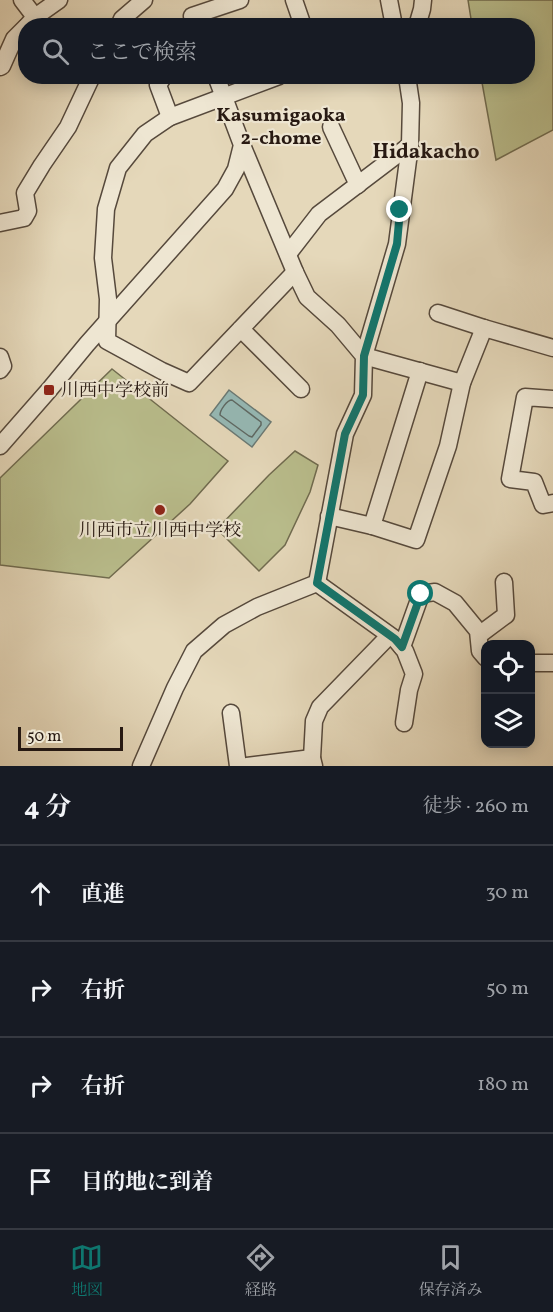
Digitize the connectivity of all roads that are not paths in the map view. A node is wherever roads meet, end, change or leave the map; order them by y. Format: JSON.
{"nodes":[{"id":1,"x":22,"y":0,"type":"edge"},
{"id":2,"x":59,"y":0,"type":"edge"},
{"id":3,"x":144,"y":0,"type":"edge"},
{"id":4,"x":186,"y":0,"type":"edge"},
{"id":5,"x":240,"y":0,"type":"edge"},
{"id":6,"x":294,"y":0,"type":"edge"},
{"id":7,"x":389,"y":0,"type":"edge"},
{"id":8,"x":423,"y":0,"type":"edge"},
{"id":9,"x":27,"y":18,"type":"edge"},
{"id":10,"x":36,"y":18,"type":"edge"},
{"id":11,"x":123,"y":18,"type":"edge"},
{"id":12,"x":193,"y":18,"type":"edge"},
{"id":13,"x":201,"y":18,"type":"edge"},
{"id":14,"x":300,"y":18,"type":"edge"},
{"id":15,"x":392,"y":18,"type":"edge"},
{"id":16,"x":419,"y":18,"type":"edge"},
{"id":17,"x":18,"y":35,"type":"edge"},
{"id":18,"x":1,"y":66,"type":"edge"},
{"id":19,"x":88,"y":84,"type":"edge"},
{"id":20,"x":159,"y":84,"type":"edge"},
{"id":21,"x":219,"y":84,"type":"edge"},
{"id":22,"x":257,"y":84,"type":"edge"},
{"id":23,"x":408,"y":84,"type":"edge"},
{"id":24,"x":224,"y":96,"type":"junction"},
{"id":25,"x":170,"y":117,"type":"junction"},
{"id":26,"x":331,"y":127,"type":"dead end"},
{"id":27,"x":242,"y":145,"type":"junction"},
{"id":28,"x":410,"y":145,"type":"junction"},
{"id":29,"x":358,"y":185,"type":"junction"},
{"id":30,"x":0,"y":223,"type":"edge"},
{"id":31,"x":288,"y":254,"type":"junction"},
{"id":32,"x":295,"y":272,"type":"junction"},
{"id":33,"x":438,"y":313,"type":"dead end"},
{"id":34,"x":107,"y":322,"type":"junction"},
{"id":35,"x":484,"y":328,"type":"junction"},
{"id":36,"x":241,"y":329,"type":"junction"},
{"id":37,"x":553,"y":348,"type":"edge"},
{"id":38,"x":364,"y":356,"type":"junction"},
{"id":39,"x":0,"y":357,"type":"edge"},
{"id":40,"x":0,"y":370,"type":"edge"},
{"id":41,"x":420,"y":371,"type":"junction"},
{"id":42,"x":462,"y":383,"type":"junction"},
{"id":43,"x":301,"y":389,"type":"dead end"},
{"id":44,"x":553,"y":399,"type":"edge"},
{"id":45,"x":0,"y":446,"type":"edge"},
{"id":46,"x":553,"y":503,"type":"edge"},
{"id":47,"x":329,"y":516,"type":"junction"},
{"id":48,"x":372,"y":526,"type":"junction"},
{"id":49,"x":504,"y":582,"type":"dead end"},
{"id":50,"x":317,"y":583,"type":"junction"},
{"id":51,"x":479,"y":635,"type":"junction"},
{"id":52,"x":396,"y":641,"type":"junction"},
{"id":53,"x":481,"y":652,"type":"edge"},
{"id":54,"x":535,"y":663,"type":"edge"},
{"id":55,"x":553,"y":663,"type":"edge"},
{"id":56,"x":231,"y":713,"type":"dead end"},
{"id":57,"x":404,"y":723,"type":"dead end"},
{"id":58,"x":313,"y":762,"type":"edge"},
{"id":59,"x":141,"y":766,"type":"edge"},
{"id":60,"x":238,"y":766,"type":"edge"},
{"id":61,"x":247,"y":766,"type":"edge"}],
"edges":[{"from":1,"to":9,"type":"street"},
{"from":2,"to":10,"type":"street"},
{"from":3,"to":11,"type":"street"},
{"from":4,"to":12,"type":"street"},
{"from":5,"to":13,"type":"street"},
{"from":6,"to":14,"type":"street"},
{"from":7,"to":15,"type":"street"},
{"from":8,"to":16,"type":"street"},
{"from":17,"to":18,"type":"street"},
{"from":19,"to":30,"type":"street"},
{"from":20,"to":25,"type":"street"},
{"from":21,"to":24,"type":"street"},
{"from":22,"to":24,"type":"street"},
{"from":23,"to":28,"type":"street"},
{"from":24,"to":25,"type":"street"},
{"from":24,"to":27,"type":"street"},
{"from":25,"to":34,"type":"street"},
{"from":26,"to":29,"type":"street"},
{"from":27,"to":31,"type":"street"},
{"from":27,"to":34,"type":"street"},
{"from":28,"to":29,"type":"street"},
{"from":28,"to":38,"type":"street"},
{"from":29,"to":31,"type":"street"},
{"from":31,"to":32,"type":"street"},
{"from":32,"to":36,"type":"street"},
{"from":32,"to":38,"type":"street"},
{"from":33,"to":35,"type":"street"},
{"from":34,"to":36,"type":"street"},
{"from":34,"to":45,"type":"street"},
{"from":35,"to":37,"type":"street"},
{"from":35,"to":42,"type":"street"},
{"from":36,"to":43,"type":"street"},
{"from":38,"to":41,"type":"street"},
{"from":38,"to":47,"type":"street"},
{"from":39,"to":40,"type":"street"},
{"from":41,"to":42,"type":"street"},
{"from":41,"to":48,"type":"street"},
{"from":42,"to":48,"type":"street"},
{"from":44,"to":46,"type":"street"},
{"from":47,"to":48,"type":"street"},
{"from":47,"to":50,"type":"street"},
{"from":49,"to":51,"type":"street"},
{"from":50,"to":52,"type":"street"},
{"from":50,"to":59,"type":"street"},
{"from":51,"to":52,"type":"street"},
{"from":51,"to":53,"type":"street"},
{"from":52,"to":57,"type":"street"},
{"from":52,"to":58,"type":"street"},
{"from":54,"to":55,"type":"street"},
{"from":56,"to":60,"type":"street"},
{"from":58,"to":61,"type":"street"}]}
